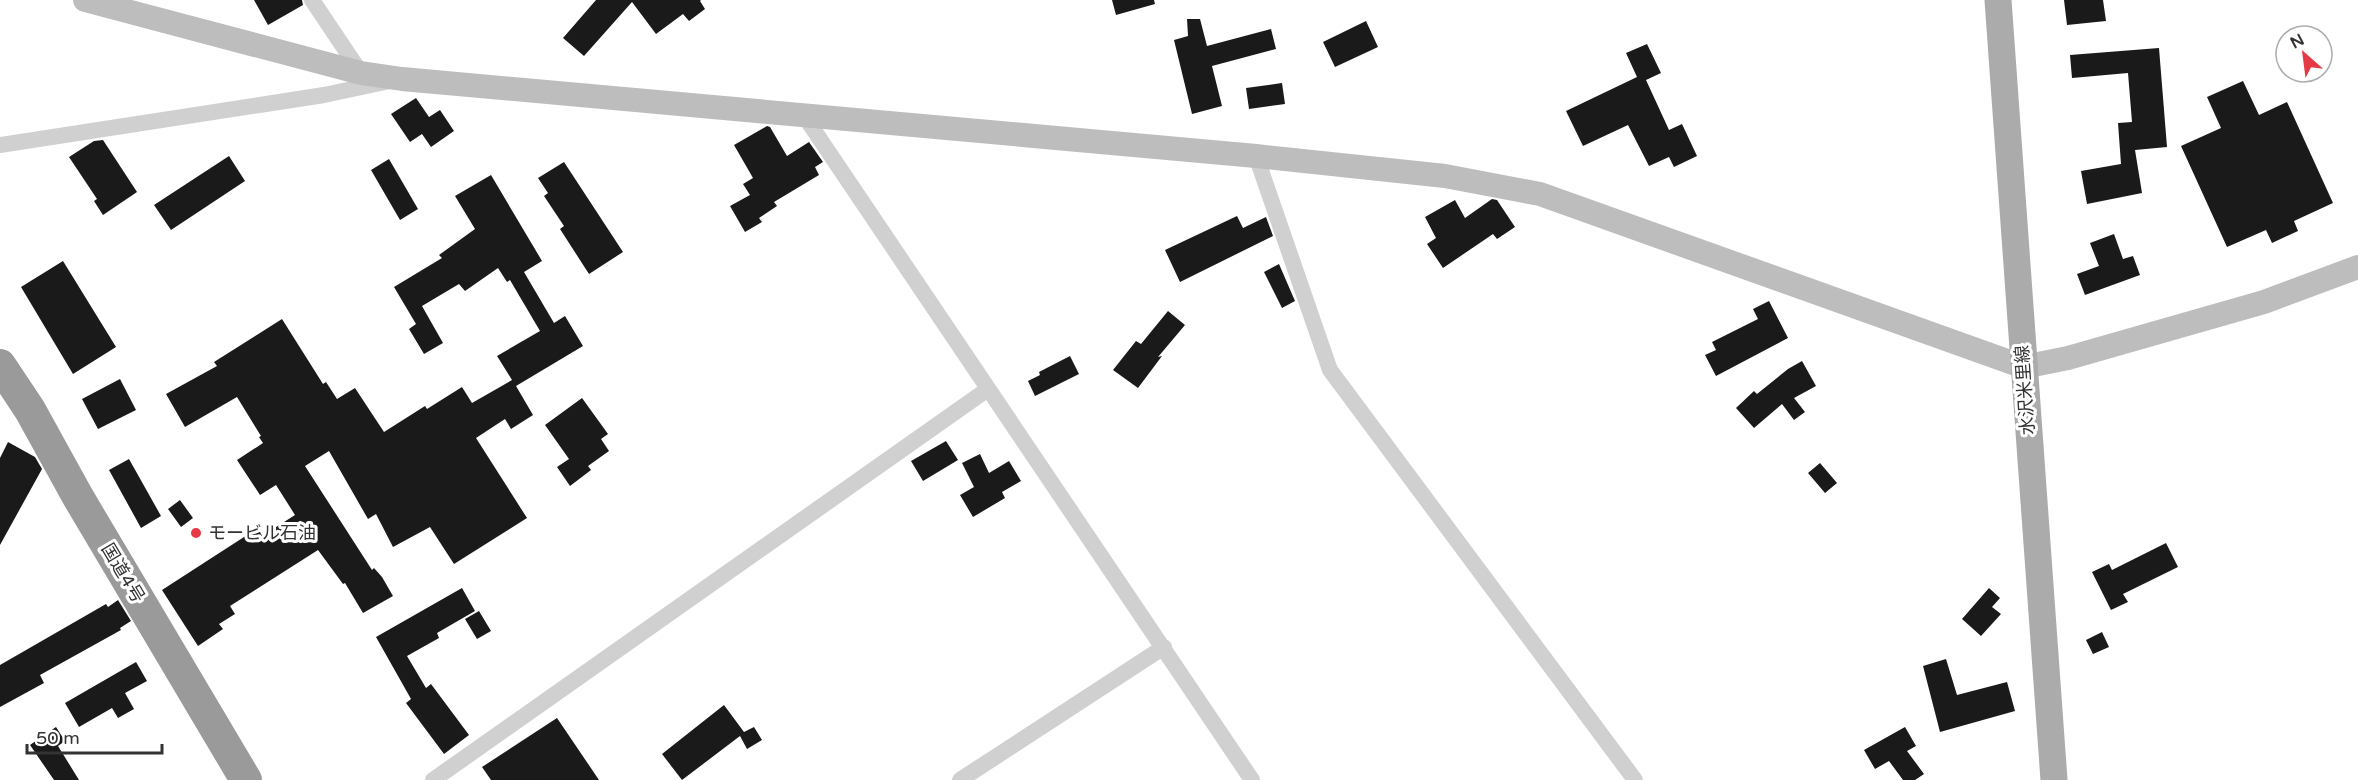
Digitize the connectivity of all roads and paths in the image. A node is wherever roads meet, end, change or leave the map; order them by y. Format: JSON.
{"nodes":[{"id":1,"x":85,"y":0,"type":"edge"},
{"id":2,"x":312,"y":0,"type":"edge"},
{"id":3,"x":1998,"y":0,"type":"edge"},
{"id":4,"x":361,"y":73,"type":"junction"},
{"id":5,"x":402,"y":79,"type":"junction"},
{"id":6,"x":805,"y":117,"type":"junction"},
{"id":7,"x":0,"y":145,"type":"edge"},
{"id":8,"x":1256,"y":156,"type":"junction"},
{"id":9,"x":2358,"y":267,"type":"edge"},
{"id":10,"x":0,"y":365,"type":"edge"},
{"id":11,"x":2024,"y":367,"type":"junction"},
{"id":12,"x":988,"y":389,"type":"junction"},
{"id":13,"x":1164,"y":647,"type":"junction"},
{"id":14,"x":236,"y":776,"type":"edge"},
{"id":15,"x":433,"y":780,"type":"edge"},
{"id":16,"x":960,"y":780,"type":"edge"},
{"id":17,"x":1252,"y":780,"type":"edge"},
{"id":18,"x":1635,"y":780,"type":"edge"},
{"id":19,"x":2054,"y":780,"type":"edge"}],
"edges":[{"from":1,"to":4,"type":"street"},
{"from":2,"to":4,"type":"street"},
{"from":3,"to":11,"type":"main road","name":"水沢米里線"},
{"from":4,"to":5,"type":"street"},
{"from":5,"to":6,"type":"street"},
{"from":5,"to":7,"type":"street"},
{"from":6,"to":8,"type":"street"},
{"from":6,"to":12,"type":"street"},
{"from":8,"to":11,"type":"street"},
{"from":8,"to":18,"type":"street"},
{"from":9,"to":11,"type":"street"},
{"from":10,"to":14,"type":"highway","name":"国道4号"},
{"from":11,"to":19,"type":"main road","name":"水沢米里線"},
{"from":12,"to":13,"type":"street"},
{"from":12,"to":15,"type":"street"},
{"from":13,"to":16,"type":"street"},
{"from":13,"to":17,"type":"street"}]}
